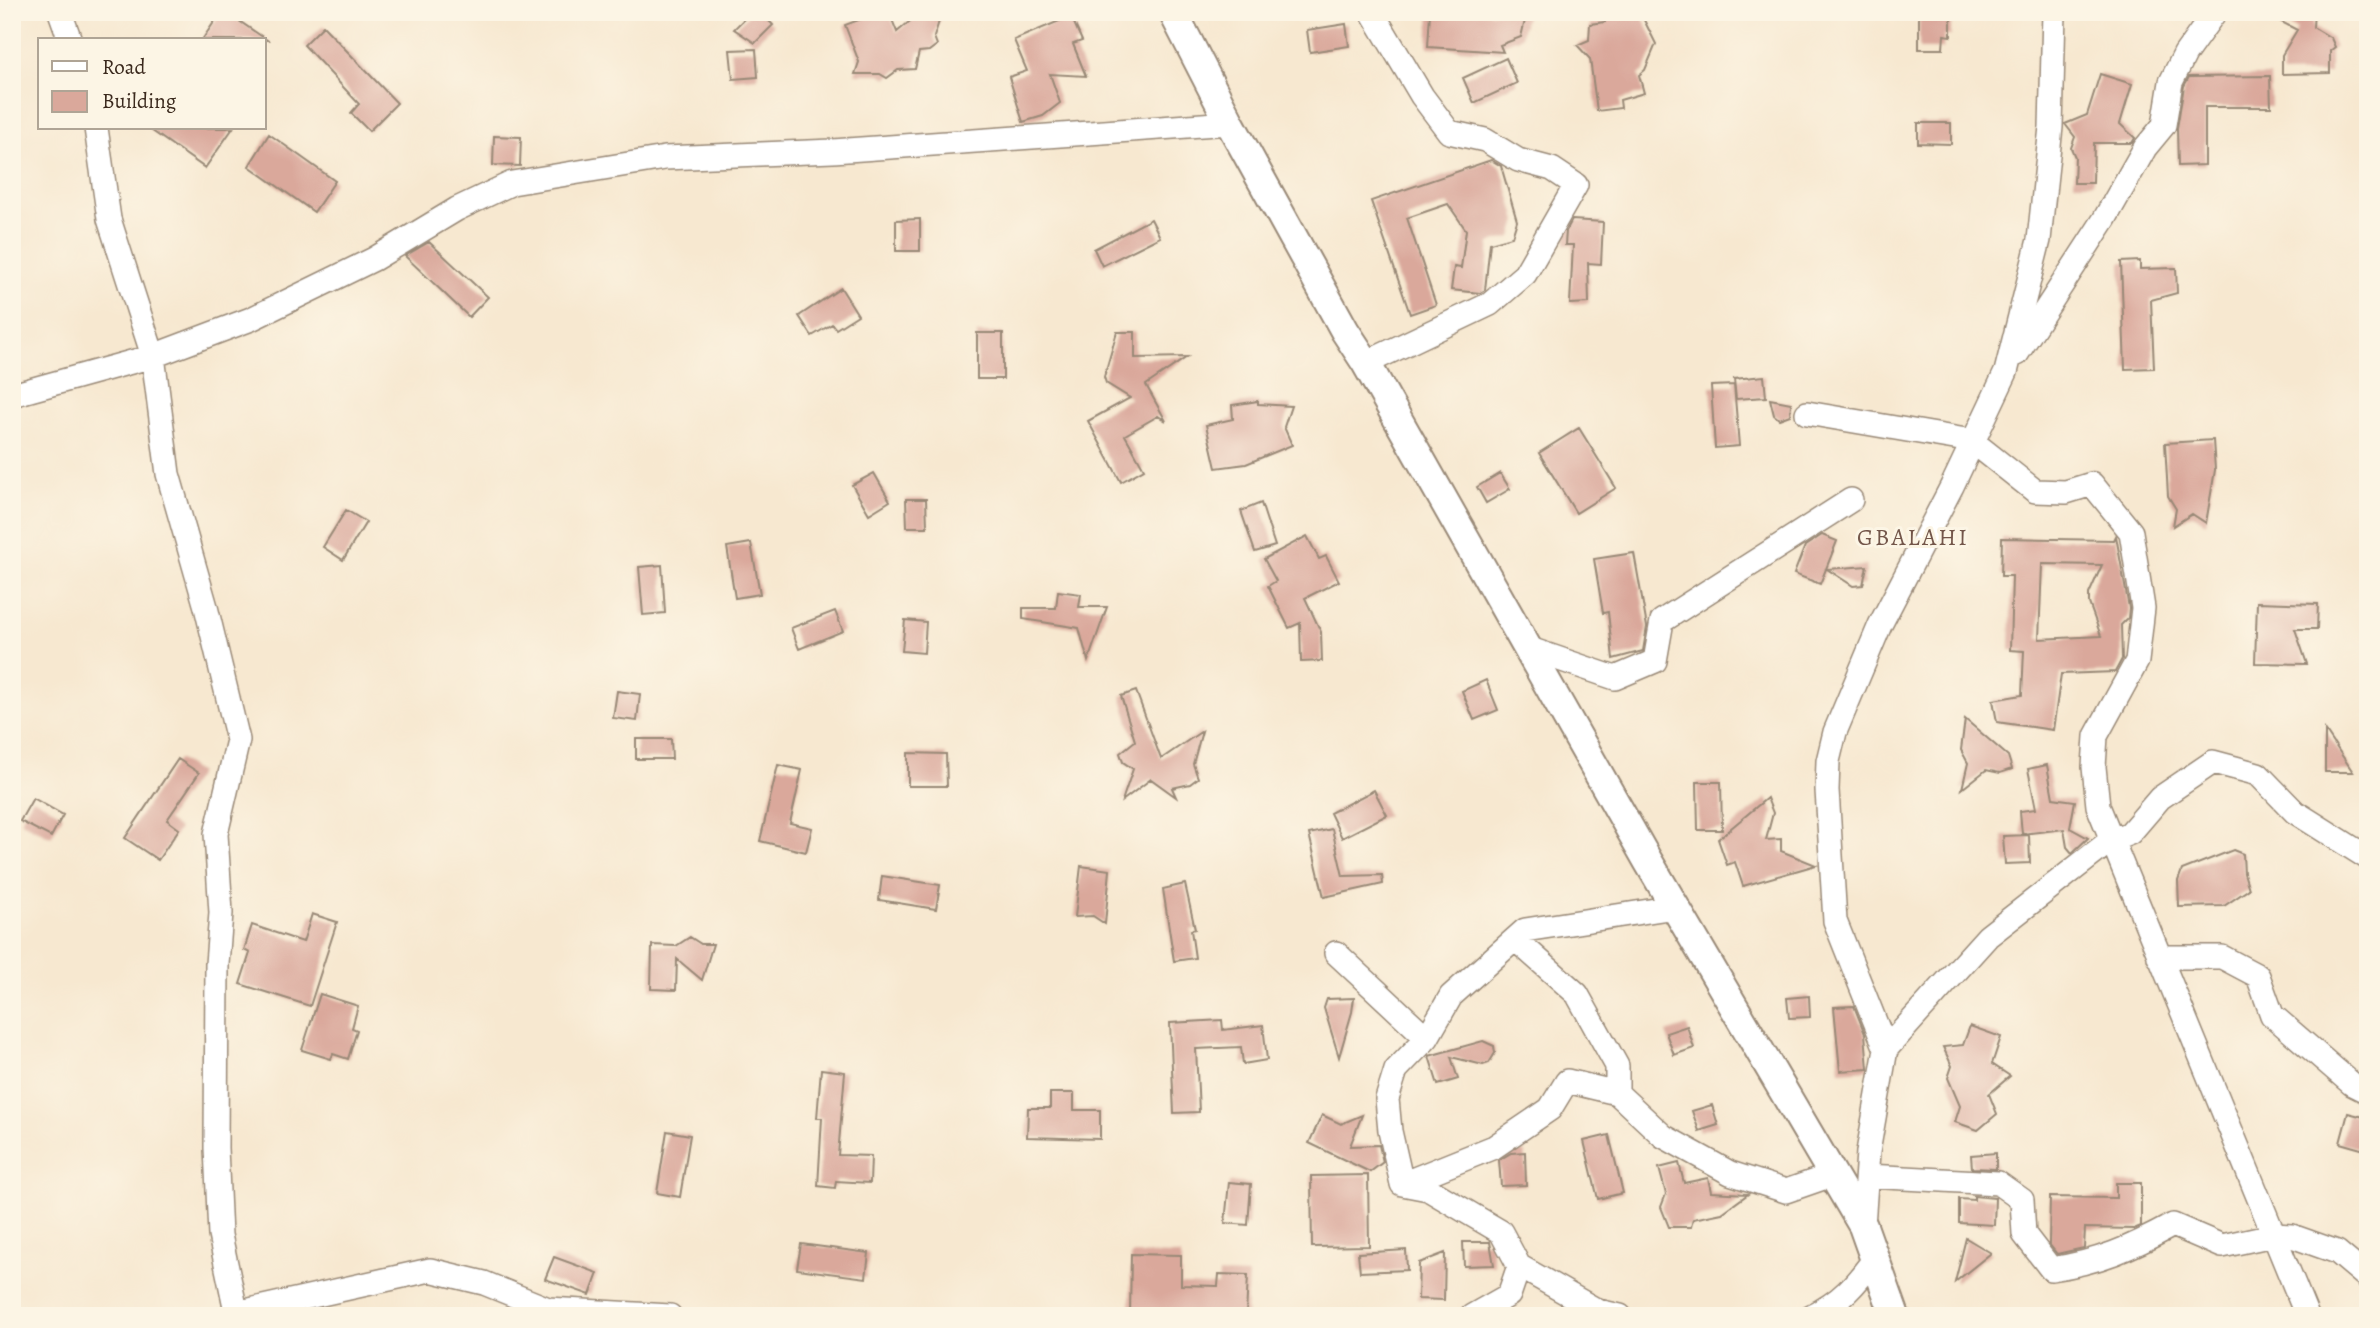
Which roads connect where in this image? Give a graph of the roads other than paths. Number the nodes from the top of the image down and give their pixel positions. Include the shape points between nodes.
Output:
1 (60, 12) edge
2 (1174, 12) edge
3 (1372, 12) edge
4 (2054, 12) edge
5 (2215, 12) edge
6 (68, 38) edge
7 (1230, 123) junction
8 (96, 130) edge
9 (153, 356) junction
10 (1366, 363) junction
11 (2006, 372) junction
12 (12, 395) edge
13 (1807, 413) dead end
14 (1972, 441) junction
15 (1852, 500) dead end
16 (1527, 648) junction
17 (2109, 841) junction
18 (2368, 858) edge
19 (1675, 907) junction
20 (1515, 939) junction
21 (1336, 953) dead end
22 (2159, 957) junction
23 (1427, 1038) junction
24 (1886, 1049) junction
25 (2368, 1092) edge
26 (1618, 1093) junction
27 (1832, 1175) junction
28 (1867, 1176) junction
29 (1402, 1184) junction
30 (1863, 1226) junction
31 (2273, 1236) junction
32 (1875, 1258) junction
33 (1519, 1266) junction
34 (2368, 1278) edge
35 (236, 1315) edge
36 (670, 1316) edge
37 (1472, 1316) edge
38 (1620, 1316) edge
39 (1811, 1316) edge
40 (1895, 1316) edge
41 (2306, 1316) edge

1 - 6 street
2 - 7 street
3 - 10 street via 1449,132 1485,140 1518,160 1552,169 1576,185 1525,274 1490,304
4 - 11 street via 2051,127 2039,240
5 - 11 street via 2171,82 2164,125 2145,148
7 - 9 street via 665,158 512,183 251,319
7 - 10 street
8 - 9 street via 109,219
9 - 12 street
9 - 35 street via 169,474 238,740 216,834 221,913 217,964 220,1235
10 - 16 street
11 - 14 street
13 - 14 street
14 - 17 street via 2035,491 2067,492 2092,485 2131,532 2143,608 2137,661 2096,736 2098,806
14 - 24 street via 1880,625 1835,732 1828,761 1835,921
15 - 16 street via 1662,621 1655,661 1615,678
16 - 19 street
17 - 18 street via 2130,833 2160,798 2213,762 2258,774 2295,812
17 - 22 street
17 - 24 street via 1988,936
19 - 20 street via 1525,930
19 - 27 street
20 - 23 street via 1451,996
20 - 26 street via 1577,994 1617,1066
21 - 23 street
22 - 25 street via 2222,957 2258,976 2272,1015
22 - 31 street
23 - 29 street via 1396,1070 1387,1098
24 - 28 street
26 - 27 street via 1663,1136 1731,1173 1786,1191
26 - 29 street via 1567,1080 1550,1109 1494,1147
27 - 30 street
28 - 30 street
28 - 31 street via 1998,1183 2022,1200 2024,1234 2051,1269 2126,1251 2173,1225 2222,1246
29 - 33 street via 1428,1189 1501,1232
30 - 32 street
31 - 34 street via 2292,1236 2337,1252
31 - 41 street
32 - 39 street via 1853,1288 1834,1305
32 - 40 street
33 - 37 street via 1508,1295
33 - 38 street via 1598,1311
35 - 36 street via 430,1270 484,1283 548,1309

